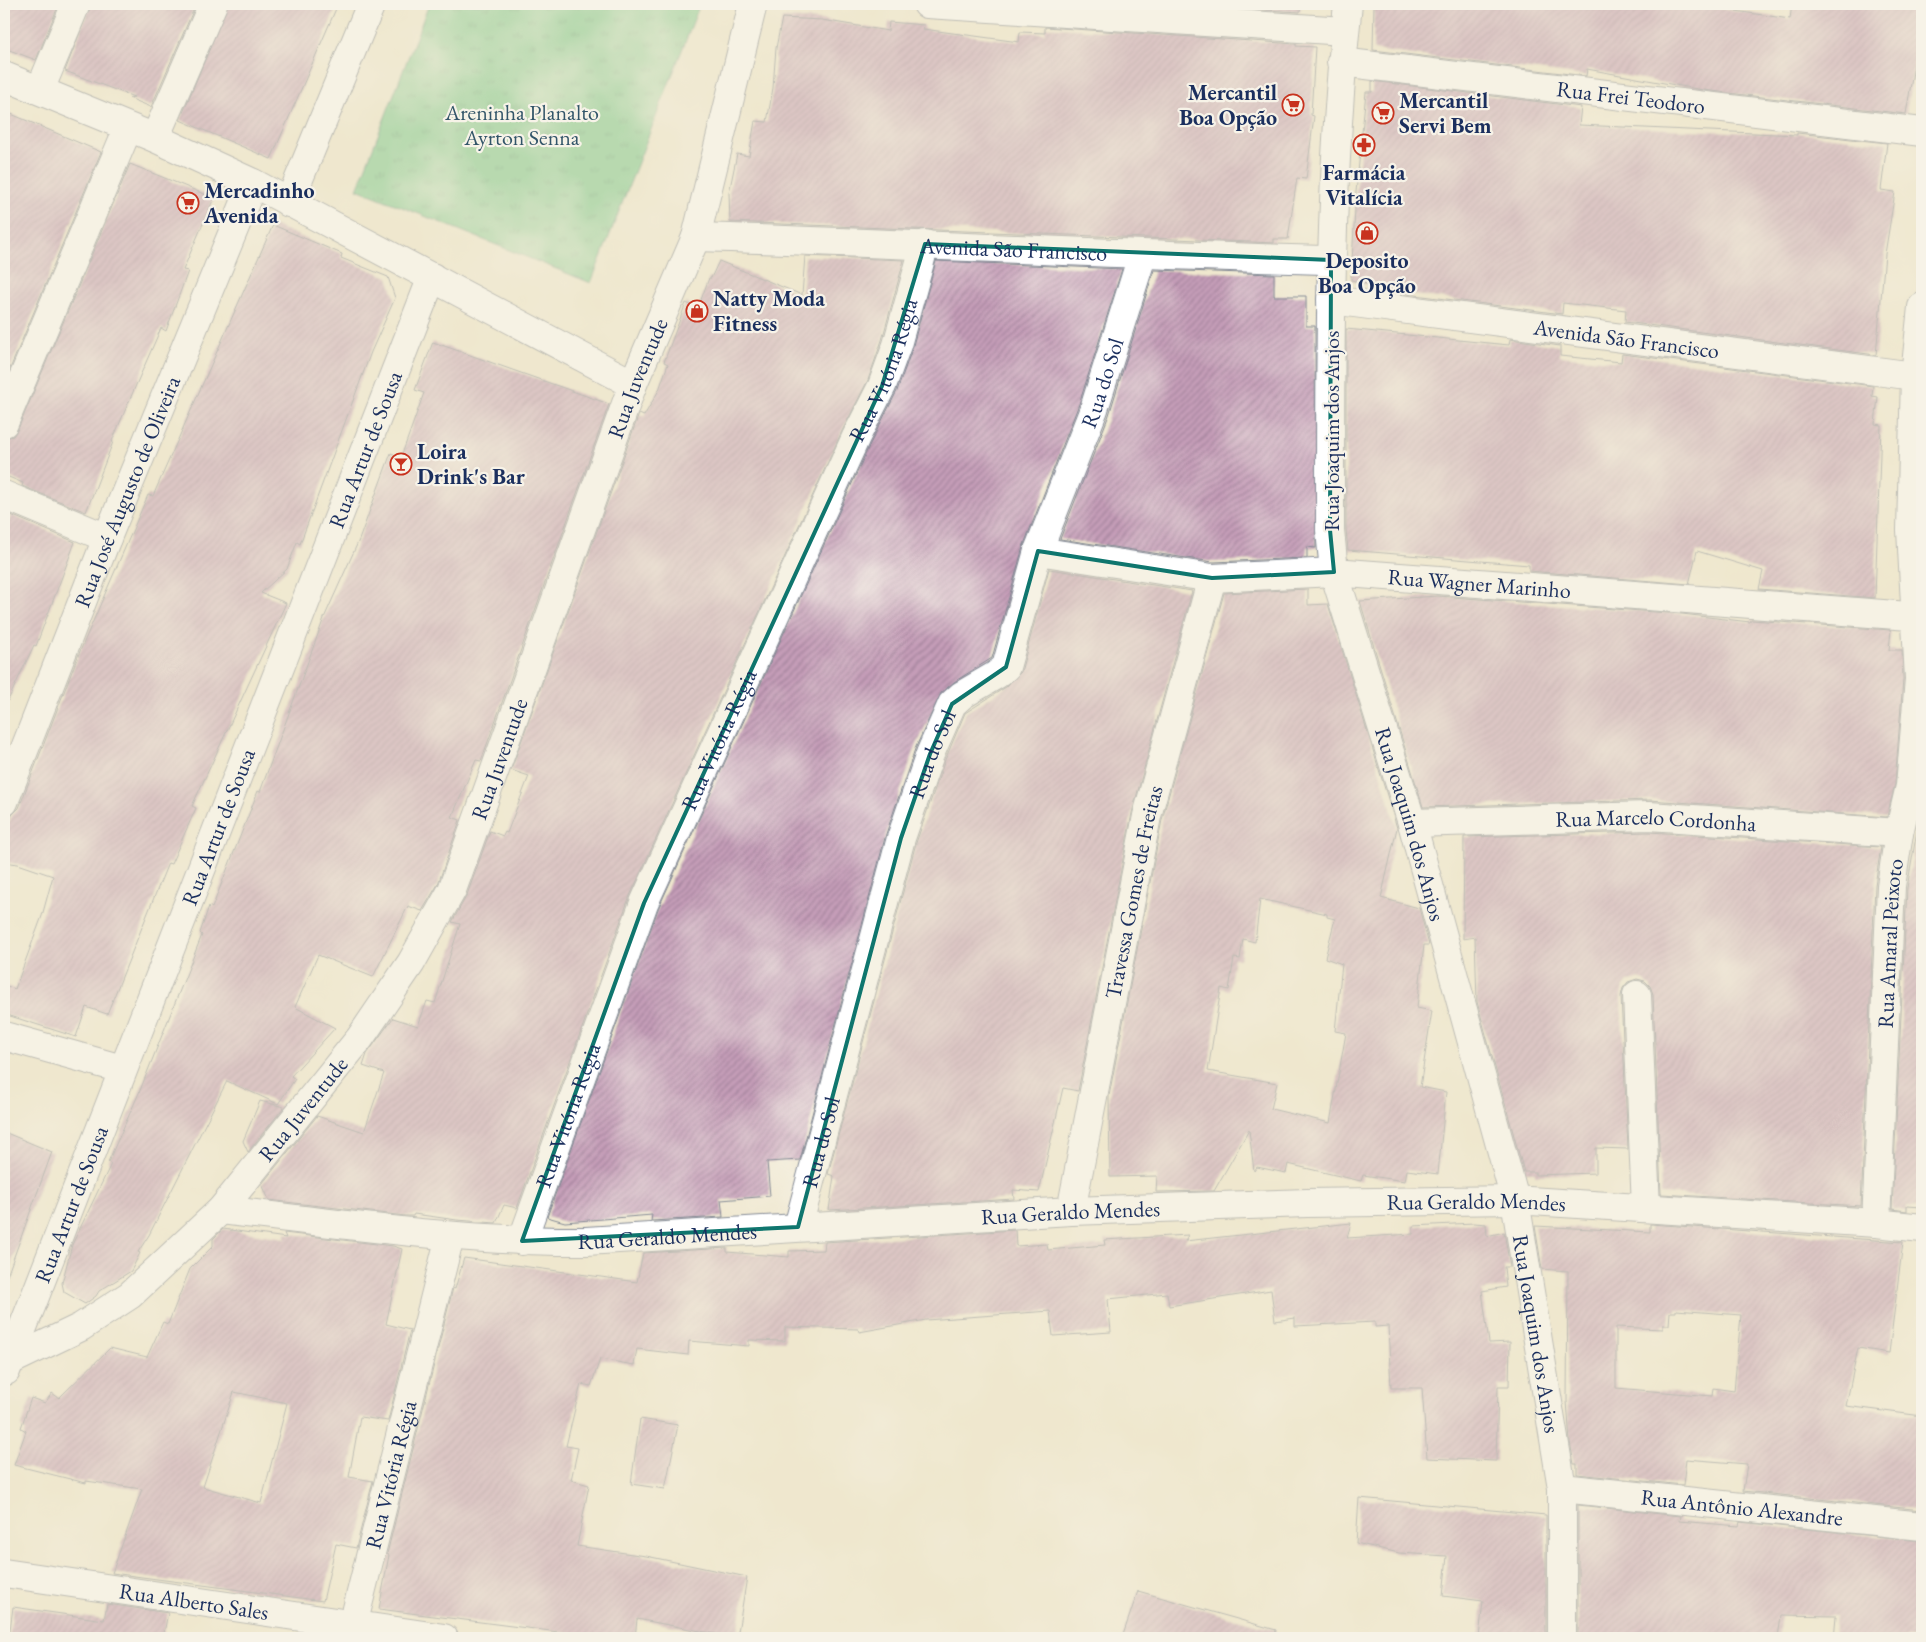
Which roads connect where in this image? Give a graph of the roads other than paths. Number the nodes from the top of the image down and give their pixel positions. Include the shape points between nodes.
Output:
1 (76, 4) edge
2 (213, 4) edge
3 (371, 4) edge
4 (753, 4) edge
5 (927, 4) edge
6 (1348, 4) edge
7 (1345, 31) junction
8 (1341, 62) junction
9 (6, 83) edge
10 (40, 90) junction
11 (128, 128) junction
12 (1922, 132) edge
13 (155, 138) junction
14 (253, 183) junction
15 (289, 203) junction
16 (696, 237) junction
17 (925, 244) junction
18 (1142, 256) junction
19 (1331, 260) junction
20 (432, 277) junction
21 (1330, 300) junction
22 (1922, 306) edge
23 (1919, 376) edge
24 (633, 384) junction
25 (4, 423) edge
26 (4, 495) edge
27 (108, 538) junction
28 (1038, 551) junction
29 (1334, 572) junction
30 (1212, 578) junction
31 (1919, 616) edge
32 (4, 802) edge
33 (1412, 824) junction
34 (1899, 833) junction
35 (1638, 995) dead end
36 (4, 1036) edge
37 (122, 1069) junction
38 (1515, 1200) junction
39 (1646, 1208) junction
40 (221, 1210) junction
41 (1071, 1211) junction
42 (1876, 1223) junction
43 (798, 1227) junction
44 (1922, 1228) edge
45 (450, 1236) junction
46 (522, 1241) junction
47 (6, 1369) edge
48 (1562, 1488) junction
49 (1922, 1526) edge
50 (4, 1573) edge
51 (353, 1625) junction
52 (444, 1638) edge
53 (1562, 1638) edge

1 - 10 street
2 - 13 street
3 - 15 street
4 - 16 street, Rua Juventude
5 - 7 street
6 - 7 street, Rua Joaquim dos Anjos
7 - 8 street, Rua Joaquim dos Anjos
8 - 12 street, Rua Frei Teodoro
8 - 19 street, Rua Joaquim dos Anjos
9 - 10 street
10 - 11 street
11 - 13 street
11 - 25 street
13 - 14 street
14 - 15 street
14 - 27 street, Rua José Augusto de Oliveira
15 - 20 street
16 - 17 street, Avenida São Francisco
16 - 24 street, Rua Juventude
17 - 18 street, Avenida São Francisco
17 - 46 street, Rua Vitória Régia via 882,386 644,904
18 - 19 street, Avenida São Francisco
18 - 28 street, Rua do Sol via 1094,409
19 - 21 street, Rua Joaquim dos Anjos
20 - 24 street
20 - 37 street, Rua Artur de Sousa
21 - 23 street, Avenida São Francisco
21 - 29 street, Rua Joaquim dos Anjos via 1330,530
22 - 23 street, Rua Amaral Peixoto
23 - 31 street, Rua Amaral Peixoto via 1911,530
24 - 40 street, Rua Juventude via 452,890 411,963 360,1038
26 - 27 street
27 - 32 street, Rua José Augusto de Oliveira
28 - 30 street, Rua Wagner Marinho
28 - 43 street, Rua do Sol via 1006,667 952,704 930,754 901,838
29 - 30 street, Rua Wagner Marinho
29 - 31 street, Rua Wagner Marinho
29 - 33 street, Rua Joaquim dos Anjos
30 - 41 street, Travessa Gomes de Freitas via 1147,816
31 - 34 street, Rua Amaral Peixoto via 1914,752
33 - 34 street, Rua Marcelo Cordonha via 1648,816
33 - 38 street, Rua Joaquim dos Anjos
34 - 42 street, Rua Amaral Peixoto via 1891,886
35 - 39 street
36 - 37 street
37 - 47 street, Rua Artur de Sousa
38 - 39 street, Rua Geraldo Mendes
38 - 41 street, Rua Geraldo Mendes
38 - 48 street, Rua Joaquim dos Anjos
39 - 42 street, Rua Geraldo Mendes
40 - 45 street, Rua Geraldo Mendes
40 - 47 street, Rua Juventude via 130,1295
41 - 43 street, Rua Geraldo Mendes
42 - 44 street, Rua Geraldo Mendes
43 - 46 street, Rua Geraldo Mendes via 586,1241
45 - 46 street, Rua Geraldo Mendes
45 - 51 street, Rua Vitória Régia
48 - 49 street, Rua Antônio Alexandre
48 - 53 street, Rua Joaquim dos Anjos
50 - 51 street, Rua Alberto Sales
51 - 52 street, Rua Alberto Sales

